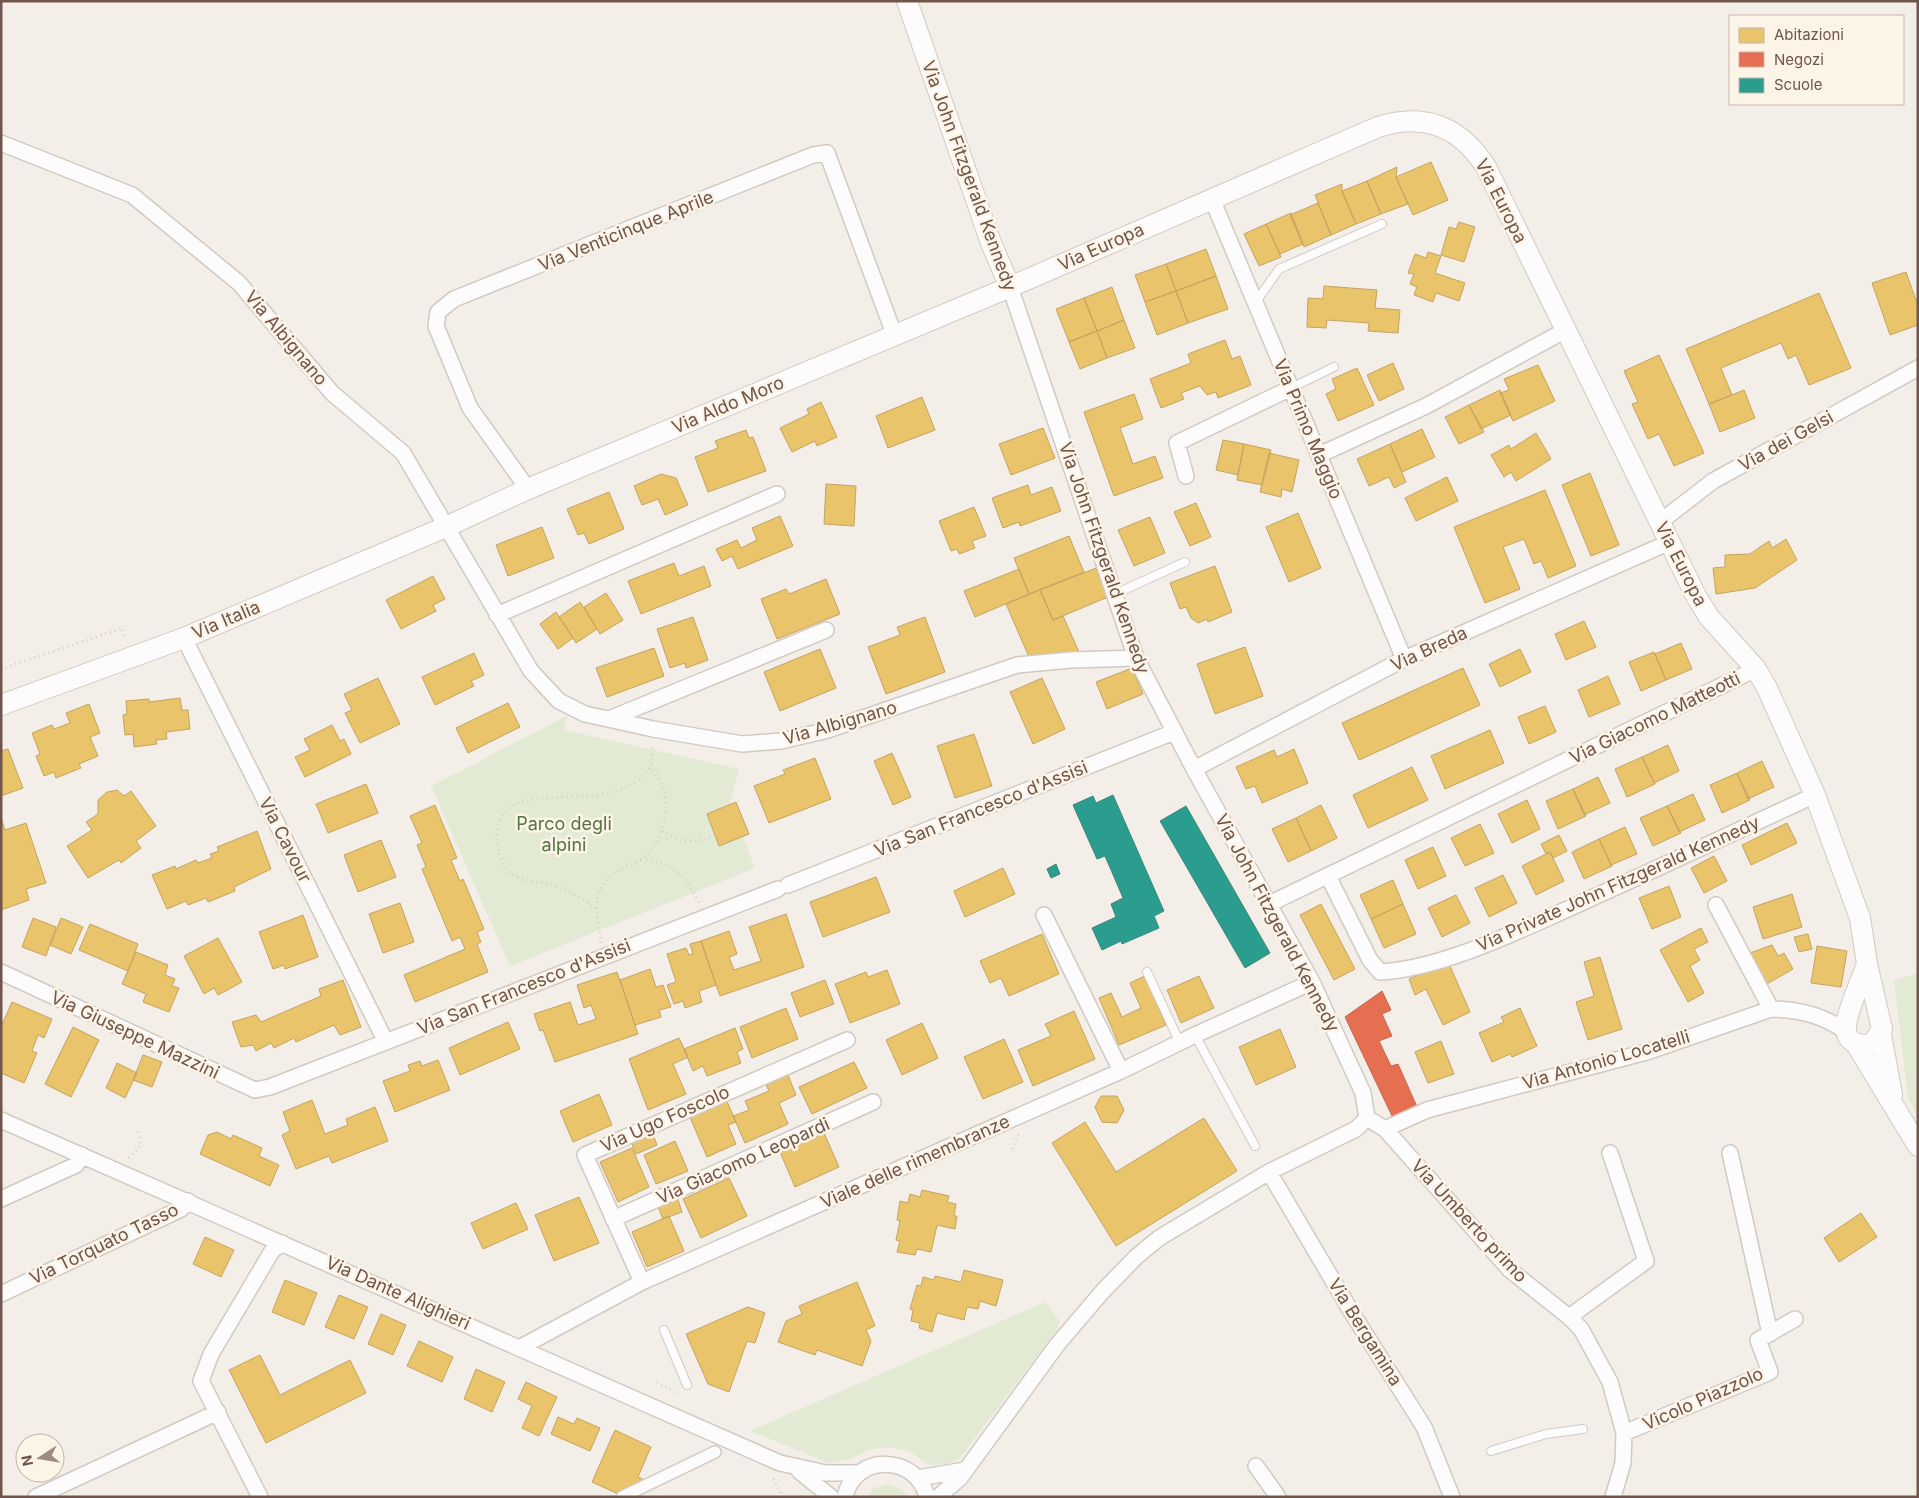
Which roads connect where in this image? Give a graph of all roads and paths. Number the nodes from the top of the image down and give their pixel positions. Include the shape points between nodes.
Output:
1 (907, 1) edge
2 (1, 143) edge
3 (1212, 199) junction
4 (1382, 224) dead end
5 (1010, 287) junction
6 (1255, 303) junction
7 (1566, 330) junction
8 (894, 334) junction
9 (1334, 367) dead end
10 (1918, 368) edge
11 (1291, 388) junction
12 (1319, 455) junction
13 (1186, 476) dead end
14 (528, 489) junction
15 (777, 494) dead end
16 (1660, 522) junction
17 (448, 526) junction
18 (1670, 542) junction
19 (1185, 562) dead end
20 (1115, 594) junction
21 (497, 615) junction
22 (826, 630) dead end
23 (184, 638) junction
24 (127, 643) dead end
25 (1136, 658) junction
26 (1404, 659) junction
27 (1, 669) edge
28 (1756, 669) junction
29 (1, 705) edge
30 (609, 719) junction
31 (653, 729) junction
32 (1174, 732) junction
33 (651, 766) junction
34 (1194, 769) junction
35 (1815, 795) junction
36 (662, 831) junction
37 (712, 836) dead end
38 (640, 860) junction
39 (1328, 876) junction
40 (694, 892) dead end
41 (1269, 904) junction
42 (1716, 905) dead end
43 (596, 908) junction
44 (1044, 915) dead end
45 (598, 931) dead end
46 (1867, 964) junction
47 (1, 972) edge
48 (1146, 972) dead end
49 (1312, 982) junction
50 (1771, 1009) junction
51 (1878, 1013) joint
52 (1850, 1030) junction
53 (1881, 1034) junction
54 (1195, 1035) junction
55 (847, 1040) dead end
56 (386, 1042) junction
57 (1180, 1043) junction
58 (1121, 1071) junction
59 (270, 1087) joint
60 (873, 1102) dead end
61 (1894, 1107) junction
62 (1366, 1118) junction
63 (1, 1120) edge
64 (1384, 1129) junction
65 (138, 1132) dead end
66 (1255, 1146) dead end
67 (1918, 1146) edge
68 (1610, 1153) dead end
69 (1730, 1153) dead end
70 (82, 1155) junction
71 (127, 1160) dead end
72 (1269, 1172) junction
73 (1, 1199) edge
74 (188, 1201) junction
75 (613, 1219) junction
76 (282, 1243) junction
77 (642, 1282) junction
78 (1, 1294) edge
79 (1568, 1317) junction
80 (1795, 1320) dead end
81 (664, 1330) dead end
82 (1770, 1334) junction
83 (521, 1347) junction
84 (658, 1382) dead end
85 (687, 1385) dead end
86 (676, 1400) dead end
87 (218, 1412) junction
88 (1583, 1429) dead end
89 (1619, 1430) junction
90 (1491, 1451) dead end
91 (715, 1452) dead end
92 (1256, 1466) dead end
93 (793, 1467) junction
94 (965, 1470) junction
95 (860, 1473) junction
96 (918, 1478) junction
97 (773, 1479) dead end
98 (36, 1497) edge
99 (260, 1497) edge
100 (622, 1497) edge
101 (783, 1497) edge
102 (831, 1497) edge
103 (845, 1497) edge
104 (927, 1497) edge
105 (938, 1497) edge
106 (1278, 1497) edge
107 (1452, 1497) edge
108 (1613, 1497) edge

1 - 5 street, Via John Fitzgerald Kennedy via 991,243
2 - 17 street, Via Albignano via 132,195 239,283 332,393 403,453
3 - 5 street, Via Europa
3 - 6 street, Via Primo Maggio
3 - 7 street, Via Europa via 1390,123 1414,121 1441,126 1467,143 1486,167
4 - 6 lane via 1279,269
5 - 8 street, Via Aldo Moro
5 - 20 street, Via John Fitzgerald Kennedy
6 - 11 street, Via Primo Maggio
7 - 12 street via 1426,406
7 - 16 street, Via Europa
8 - 14 street, Via Aldo Moro
8 - 14 street, Via Venticinque Aprile via 827,153 813,155 454,299 438,312 436,326 470,408
9 - 11 lane
10 - 16 street, Via dei Gelsi via 1714,482
11 - 12 street, Via Primo Maggio
11 - 13 street via 1176,443
12 - 26 street, Via Primo Maggio
14 - 17 street, Via Aldo Moro
15 - 21 street
16 - 18 street, Via Europa
17 - 21 street, Via Albignano
17 - 23 street, Via Italia
18 - 26 street, Via Breda
18 - 28 street, Via Europa via 1709,617
19 - 20 lane
20 - 25 street, Via John Fitzgerald Kennedy
21 - 30 street, Via Albignano via 532,671 558,701 586,714
22 - 30 street
23 - 29 street, Via Italia
23 - 56 street, Via Cavour
24 - 27 path via 122,628
25 - 31 street, Via Albignano via 1017,665 828,730 781,741 742,744
25 - 32 street, Via John Fitzgerald Kennedy
26 - 34 street, Via Breda
28 - 35 street, Via Giacomo Matteotti
28 - 39 street, Via Giacomo Matteotti
30 - 31 street, Via Albignano
31 - 33 path
32 - 34 street, Via John Fitzgerald Kennedy
32 - 56 street, Via San Francesco d'Assisi
33 - 36 path via 664,788 666,802
33 - 43 path via 634,784 616,791 522,802 500,823 498,852 513,875 575,894
34 - 41 street, Via John Fitzgerald Kennedy
35 - 39 street, Via Private John Fitzgerald Kennedy via 1480,947 1399,971 1380,972 1370,960
35 - 46 street, Via Giacomo Matteotti via 1860,918
36 - 37 path via 691,843
36 - 38 path via 650,852
38 - 40 path via 668,866 684,878
38 - 43 path via 606,880 598,894
39 - 41 street, Via Giacomo Matteotti
41 - 49 street, Via John Fitzgerald Kennedy
42 - 50 street
43 - 45 path
44 - 58 street
46 - 51 street, Via Giacomo Matteotti
46 - 52 street, Via Giacomo Matteotti
47 - 59 street, Via Giuseppe Mazzini via 234,1082 255,1090
48 - 57 lane
49 - 54 street, Viale delle rimembranze
49 - 62 street, Via John Fitzgerald Kennedy via 1363,1093
50 - 52 street, Via Antonio Locatelli via 1792,1009 1811,1014
50 - 64 street, Via Antonio Locatelli via 1650,1051 1427,1110
51 - 53 street, Via Antonio Locatelli
52 - 53 street via 1862,1046 1873,1043
52 - 61 street, Via Antonio Locatelli
53 - 61 street, Via Antonio Locatelli
54 - 57 street, Viale delle rimembranze
54 - 66 lane
55 - 75 street, Via Ugo Foscolo via 585,1155
56 - 59 street, Via San Francesco d'Assisi
57 - 58 street, Viale delle rimembranze
58 - 77 street, Viale delle rimembranze
60 - 75 street, Via Giacomo Leopardi
61 - 67 street, Via Antonio Locatelli
62 - 64 street
62 - 72 street via 1356,1129
63 - 70 street, Via Dante Alighieri
64 - 79 street, Via Umberto primo via 1510,1270
65 - 71 path via 141,1145
68 - 79 street via 1646,1261
69 - 82 street
70 - 73 street via 76,1165
70 - 74 street, Via Dante Alighieri
72 - 94 street via 1159,1238 1136,1257 1057,1345
72 - 107 street, Via Bergamina via 1424,1427
74 - 76 street, Via Dante Alighieri
74 - 78 street, Via Torquato Tasso via 181,1210
75 - 77 street, Via Ugo Foscolo
76 - 83 street, Via Dante Alighieri
76 - 87 street via 272,1251 211,1354 201,1380
77 - 83 street, Viale delle rimembranze
79 - 89 street, Via Umberto primo via 1581,1329 1610,1382
80 - 82 street
81 - 85 lane
82 - 89 street, Vicolo Piazzolo via 1758,1340 1770,1372
83 - 93 street, Via Dante Alighieri
84 - 86 path via 678,1394
87 - 98 street
87 - 99 street
88 - 90 lane via 1546,1434
89 - 108 street, Via Umberto primo via 1623,1463
91 - 100 street
92 - 106 street
93 - 95 street, Via Dante Alighieri via 826,1473
93 - 102 street, Via Dante Alighieri
94 - 96 street
94 - 105 street
95 - 96 street, Via Dante Alighieri via 868,1467 890,1464 910,1471
95 - 103 street via 851,1481
96 - 104 street
97 - 101 path

